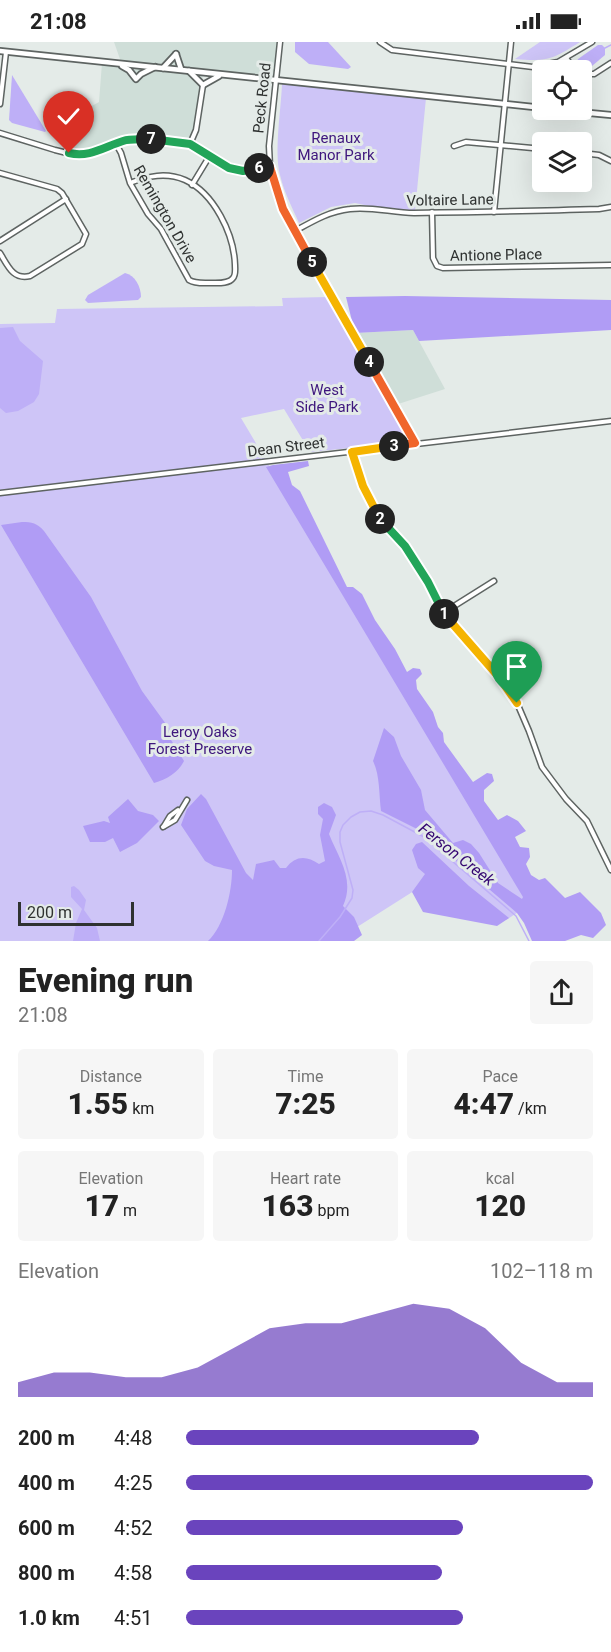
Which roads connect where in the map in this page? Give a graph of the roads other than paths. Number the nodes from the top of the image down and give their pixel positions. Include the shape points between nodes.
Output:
1 (279, 42) edge
2 (380, 42) edge
3 (511, 42) edge
4 (592, 42) edge
5 (3, 51) edge
6 (566, 58) joint
7 (611, 63) edge
8 (119, 64) junction
9 (509, 64) junction
10 (156, 67) junction
11 (163, 68) junction
12 (181, 69) junction
13 (189, 71) junction
14 (592, 74) edge
15 (221, 75) junction
16 (276, 81) junction
17 (203, 85) junction
18 (0, 104) edge
19 (505, 104) junction
20 (532, 107) edge
21 (592, 113) edge
22 (611, 115) edge
23 (0, 133) edge
24 (116, 144) junction
25 (190, 144) junction
26 (500, 145) junction
27 (454, 146) dead end
28 (532, 148) edge
29 (592, 154) edge
30 (209, 157) junction
31 (611, 161) edge
32 (270, 167) junction
33 (0, 173) edge
34 (130, 183) junction
35 (192, 185) junction
36 (66, 200) junction
37 (611, 207) edge
38 (494, 212) junction
39 (432, 213) junction
40 (295, 231) junction
41 (0, 240) edge
42 (0, 253) edge
43 (611, 265) edge
44 (611, 421) edge
45 (415, 443) junction
46 (352, 452) junction
47 (0, 493) edge
48 (494, 582) dead end
49 (442, 613) junction
50 (187, 800) dead end
51 (179, 810) junction
52 (611, 870) edge

1 - 16 street, Peck Road
2 - 9 street via 392,50
3 - 9 street
4 - 6 street
5 - 8 main road
5 - 18 street
6 - 9 street via 542,66
7 - 14 street
8 - 10 main road
8 - 10 main road via 136,79
9 - 19 street
10 - 11 main road
11 - 12 main road
11 - 12 main road via 176,54
12 - 13 main road
13 - 15 main road
13 - 17 main road
15 - 16 main road
15 - 17 main road
16 - 19 main road
16 - 32 street, Peck Road
17 - 25 street
19 - 20 main road
19 - 26 street
21 - 22 main road
23 - 24 street via 79,156
24 - 25 street via 152,139
24 - 34 street, Remington Drive
25 - 30 street
26 - 27 street via 466,142
26 - 28 street
26 - 38 street
29 - 31 street
30 - 32 street via 243,171
30 - 35 street
32 - 40 street, Peck Road via 283,209
33 - 36 street via 57,189
34 - 35 street via 164,175
34 - 35 street, Remington Drive via 189,280 228,282 235,273 231,239 205,194
36 - 41 street
36 - 42 street via 85,230 82,244 22,278 12,272
37 - 38 street, Voltaire Lane
38 - 39 street, Voltaire Lane
39 - 40 street, Voltaire Lane via 352,208 321,217
39 - 43 street, Antione Place via 433,258 443,268
40 - 45 street, Peck Road
44 - 45 street, Dean Street
45 - 46 street, Dean Street
46 - 47 street, Dean Street
46 - 49 street via 378,517 405,546
48 - 49 street
49 - 52 street via 517,703 542,767 587,821
50 - 51 street
51 - 51 street via 170,816 163,827 175,820

